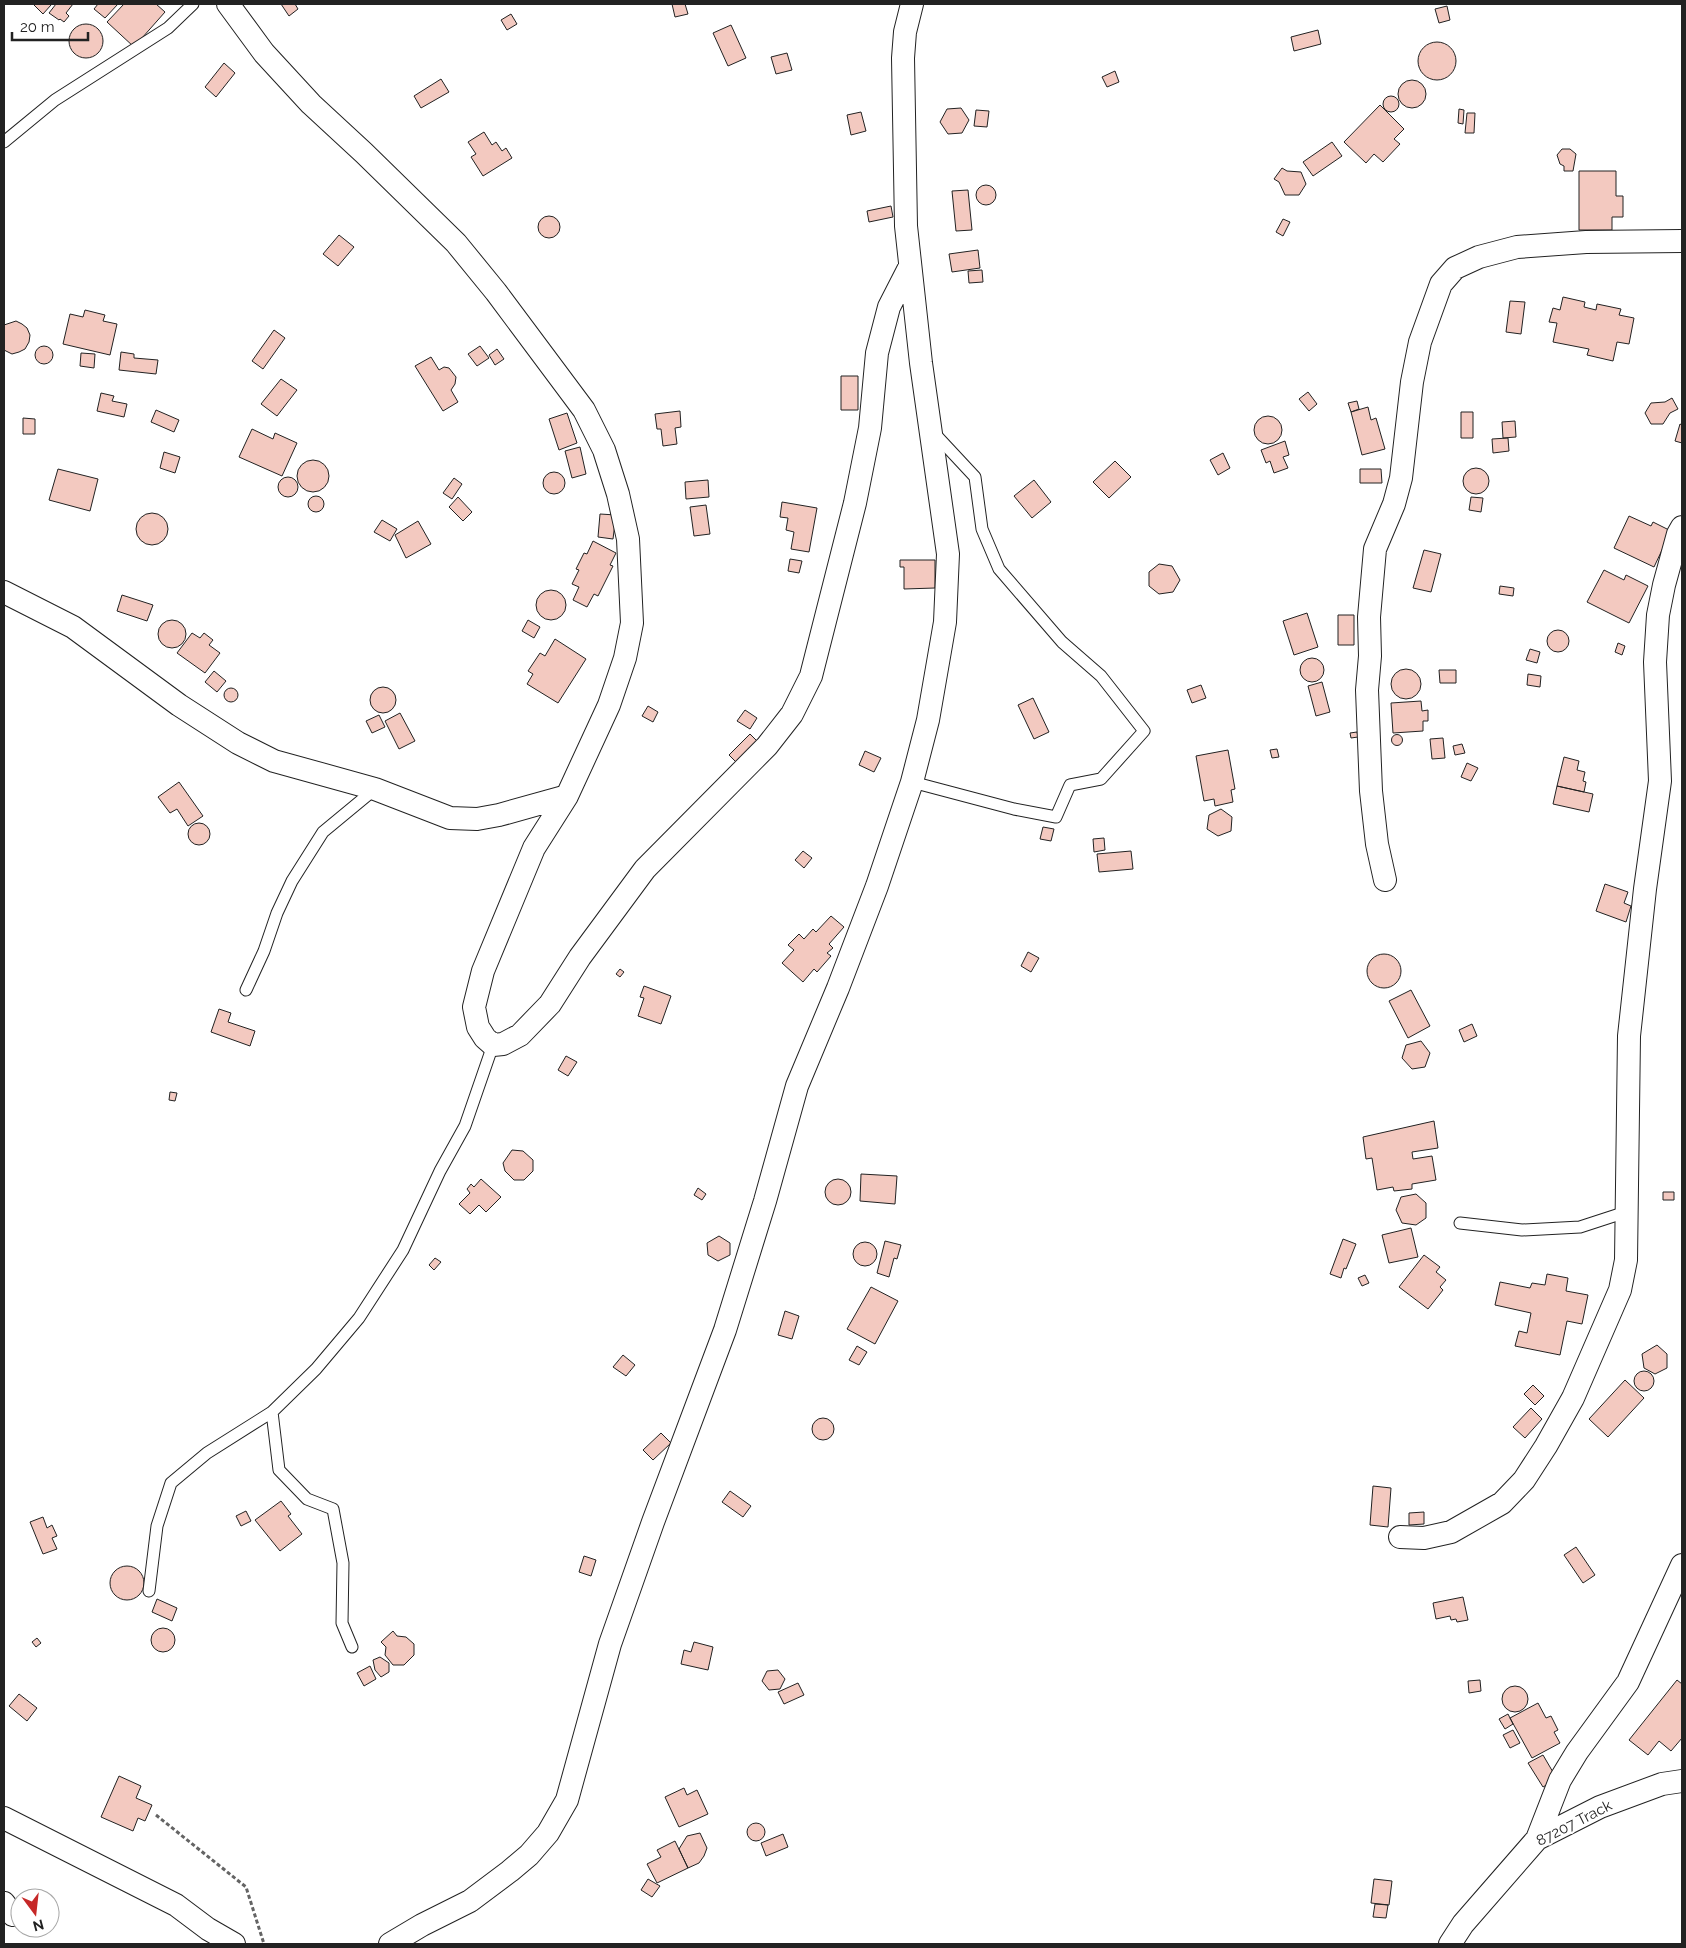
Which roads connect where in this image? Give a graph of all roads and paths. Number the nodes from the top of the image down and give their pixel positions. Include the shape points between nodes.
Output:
1 (193, 4) edge
2 (228, 4) edge
3 (912, 4) edge
4 (4, 142) edge
5 (1682, 241) edge
6 (910, 266) junction
7 (931, 430) junction
8 (1682, 527) edge
9 (4, 592) edge
10 (912, 782) junction
11 (375, 789) junction
12 (567, 796) junction
13 (1385, 880) dead end
14 (246, 990) dead end
15 (493, 1045) junction
16 (1626, 1212) junction
17 (1460, 1223) dead end
18 (272, 1412) junction
19 (1400, 1537) dead end
20 (1682, 1566) edge
21 (149, 1591) dead end
22 (352, 1647) dead end
23 (1682, 1781) edge
24 (156, 1815) dead end
25 (4, 1818) edge
26 (1537, 1839) junction
27 (234, 1944) edge
28 (264, 1944) edge
29 (390, 1944) edge
30 (1450, 1944) edge

1 - 4 lane via 168,28 55,100
2 - 12 street via 264,53 311,104 456,243 584,410 604,450 628,539 632,623 625,658 609,705
3 - 6 street via 903,58
5 - 13 street via 1517,247 1479,257 1455,268 1441,284 1420,342 1401,478 1394,504 1374,548 1367,690 1371,792
6 - 7 street
6 - 15 street via 889,308 877,353 870,428 855,503 811,676 792,714 767,746 645,869 580,957 550,1004 520,1035 503,1044
7 - 10 street via 948,554 945,622 928,720
7 - 10 lane via 975,477 982,530 999,569 1062,642 1100,676 1144,731 1101,779 1070,785 1056,817
8 - 16 street via 1658,615 1655,662 1660,780 1629,1036
9 - 11 street via 73,627 179,705 238,743 274,761
10 - 29 street via 870,904 797,1086 725,1330 610,1644 567,1800 548,1833 510,1871 470,1901
11 - 12 street via 450,818 478,819
11 - 14 lane via 323,832 292,881
12 - 15 street via 534,848 483,971 474,1007 478,1027
15 - 18 lane via 465,1126 403,1250 359,1318 316,1369
16 - 17 lane via 1580,1227 1522,1230
16 - 19 street via 1626,1260 1620,1290 1573,1398 1524,1480 1502,1503 1451,1532 1424,1538
18 - 21 lane via 207,1453 171,1483 157,1526
18 - 22 lane via 279,1470 307,1499 333,1509 343,1563 342,1623
20 - 26 street via 1628,1682 1560,1780
23 - 26 street, 87207 Track via 1662,1784 1600,1807
24 - 28 path via 246,1887
25 - 27 street via 176,1906
26 - 30 street, 87207 Track via 1463,1924

